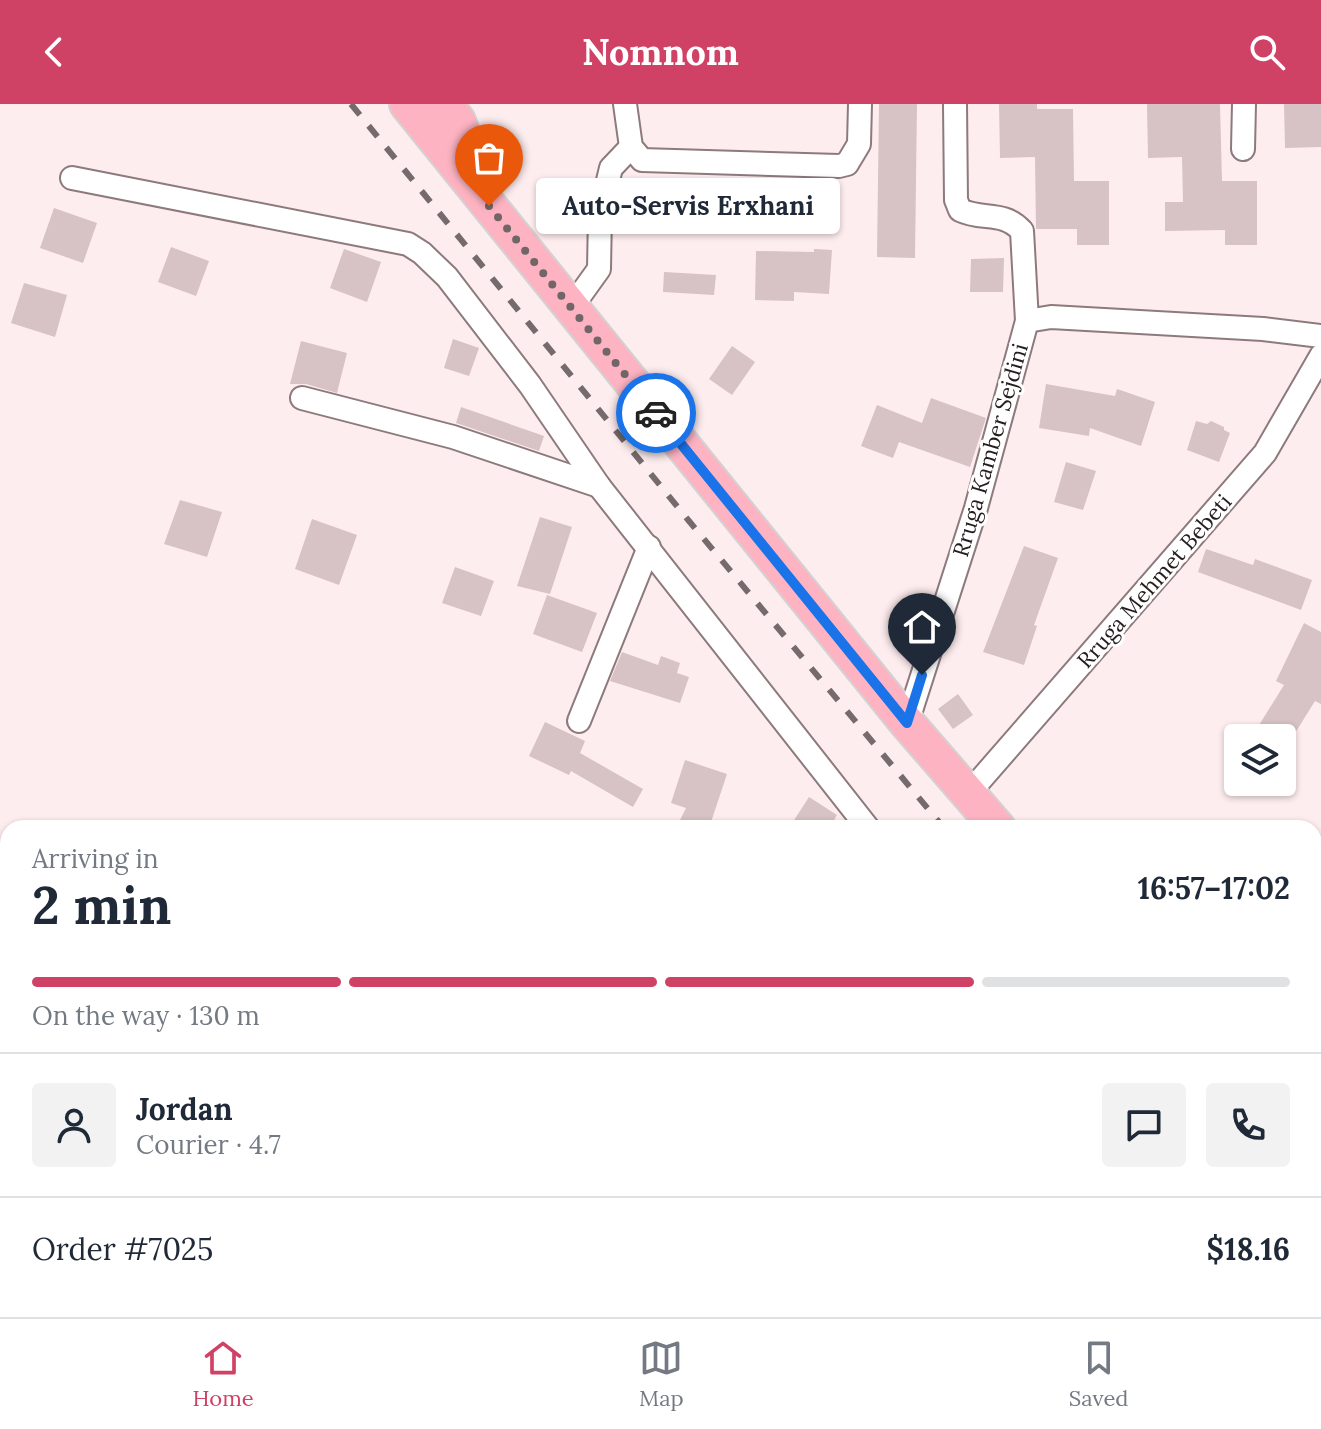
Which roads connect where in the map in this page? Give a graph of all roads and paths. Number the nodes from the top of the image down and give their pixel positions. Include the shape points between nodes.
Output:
1 (407, 104) edge
2 (445, 104) edge
3 (625, 104) edge
4 (860, 104) edge
5 (955, 104) edge
6 (1244, 104) edge
7 (631, 147) junction
8 (1243, 149) dead end
9 (72, 178) dead end
10 (489, 206) junction
11 (571, 308) junction
12 (1027, 321) junction
13 (1321, 336) edge
14 (1321, 356) edge
15 (302, 398) dead end
16 (599, 486) junction
17 (649, 547) junction
18 (579, 721) dead end
19 (907, 723) junction
20 (969, 793) junction
21 (862, 820) edge
22 (991, 820) edge

1 - 10 main road
2 - 10 main road via 458,121
3 - 7 street
4 - 7 street via 859,144 847,164 839,166 651,162
5 - 12 street via 956,200 969,215 1001,217 1022,231
6 - 8 street
7 - 11 street via 611,168 600,214 599,269
9 - 16 street via 408,244 447,277
10 - 11 main road
11 - 19 main road
12 - 13 street, Rruga Kamber Sejdini via 1051,317
12 - 19 street, Rruga Kamber Sejdini via 976,508
14 - 20 street, Rruga Mehmet Bebeti via 1265,453
15 - 16 street via 453,437
16 - 17 street
17 - 18 street
17 - 21 street
19 - 20 main road
20 - 22 main road

